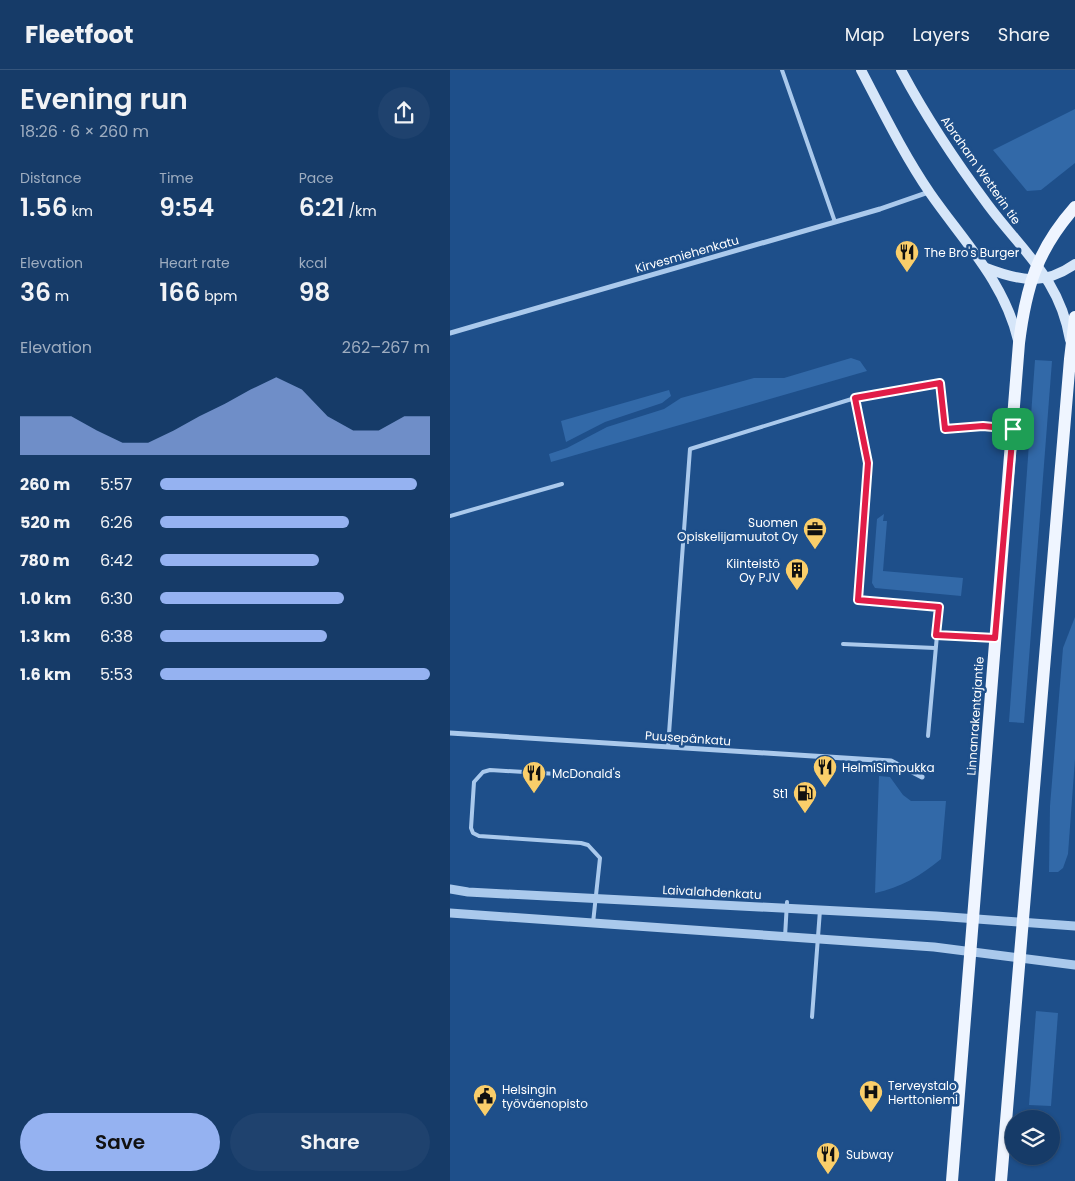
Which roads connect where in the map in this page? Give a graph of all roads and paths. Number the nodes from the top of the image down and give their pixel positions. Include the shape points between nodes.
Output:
1 (782, 70) edge
2 (861, 70) edge
3 (901, 70) edge
4 (930, 192) junction
5 (1075, 207) edge
6 (835, 222) junction
7 (1075, 264) edge
8 (1036, 265) junction
9 (986, 268) junction
10 (1047, 278) junction
11 (1030, 281) junction
12 (1075, 317) edge
13 (450, 333) edge
14 (1019, 343) junction
15 (1071, 346) junction
16 (855, 398) junction
17 (1013, 429) junction
18 (562, 484) dead end
19 (450, 516) edge
20 (936, 635) junction
21 (995, 638) junction
22 (843, 644) dead end
23 (935, 648) junction
24 (450, 733) edge
25 (928, 736) dead end
26 (668, 747) junction
27 (922, 776) dead end
28 (606, 777) dead end
29 (450, 889) edge
30 (596, 899) junction
31 (787, 905) junction
32 (820, 910) junction
33 (450, 913) edge
34 (972, 919) junction
35 (593, 923) junction
36 (1023, 923) junction
37 (1075, 926) edge
38 (785, 936) junction
39 (818, 939) junction
40 (970, 950) junction
41 (1020, 959) junction
42 (1075, 965) edge
43 (812, 1017) dead end
44 (952, 1181) edge
45 (1001, 1181) edge

1 - 6 lane
2 - 4 main road via 897,139
3 - 8 main road, Abraham Wetterin tie via 948,148
4 - 6 street, Kirvesmiehenkatu
4 - 9 main road
5 - 8 main road, Linnanrakentajantie
6 - 13 street, Kirvesmiehenkatu
7 - 10 main road
8 - 10 main road, Abraham Wetterin tie
8 - 11 main road, Linnanrakentajantie
9 - 11 main road
9 - 14 main road via 1012,315
10 - 11 main road
10 - 15 main road, Abraham Wetterin tie via 1066,316
11 - 14 main road, Linnanrakentajantie
12 - 15 main road
14 - 17 main road, Linnanrakentajantie
15 - 36 main road
16 - 17 lane via 940,383 945,429 983,426
16 - 20 lane via 868,463 858,600 939,607
16 - 26 lane via 690,449
17 - 21 main road, Linnanrakentajantie
18 - 19 lane
20 - 21 lane
20 - 23 lane
21 - 34 main road, Linnanrakentajantie
22 - 23 lane
23 - 25 lane
24 - 26 street, Puusepänkatu
26 - 27 street, Puusepänkatu via 891,761
28 - 30 lane via 490,770 483,772 474,782 473,833 588,845 600,858
29 - 30 street, Laivalahdenkatu
30 - 31 street, Laivalahdenkatu
30 - 35 lane
31 - 32 street, Laivalahdenkatu
31 - 38 lane
32 - 34 street, Laivalahdenkatu
32 - 39 lane
33 - 35 street
34 - 36 street, Laivalahdenkatu
34 - 40 main road, Linnanrakentajantie
35 - 38 street
36 - 37 street, Laivalahdenkatu
36 - 41 main road
38 - 39 street
39 - 40 street
39 - 43 lane
40 - 41 street
40 - 44 main road, Linnanrakentajantie
41 - 42 street
41 - 45 main road

